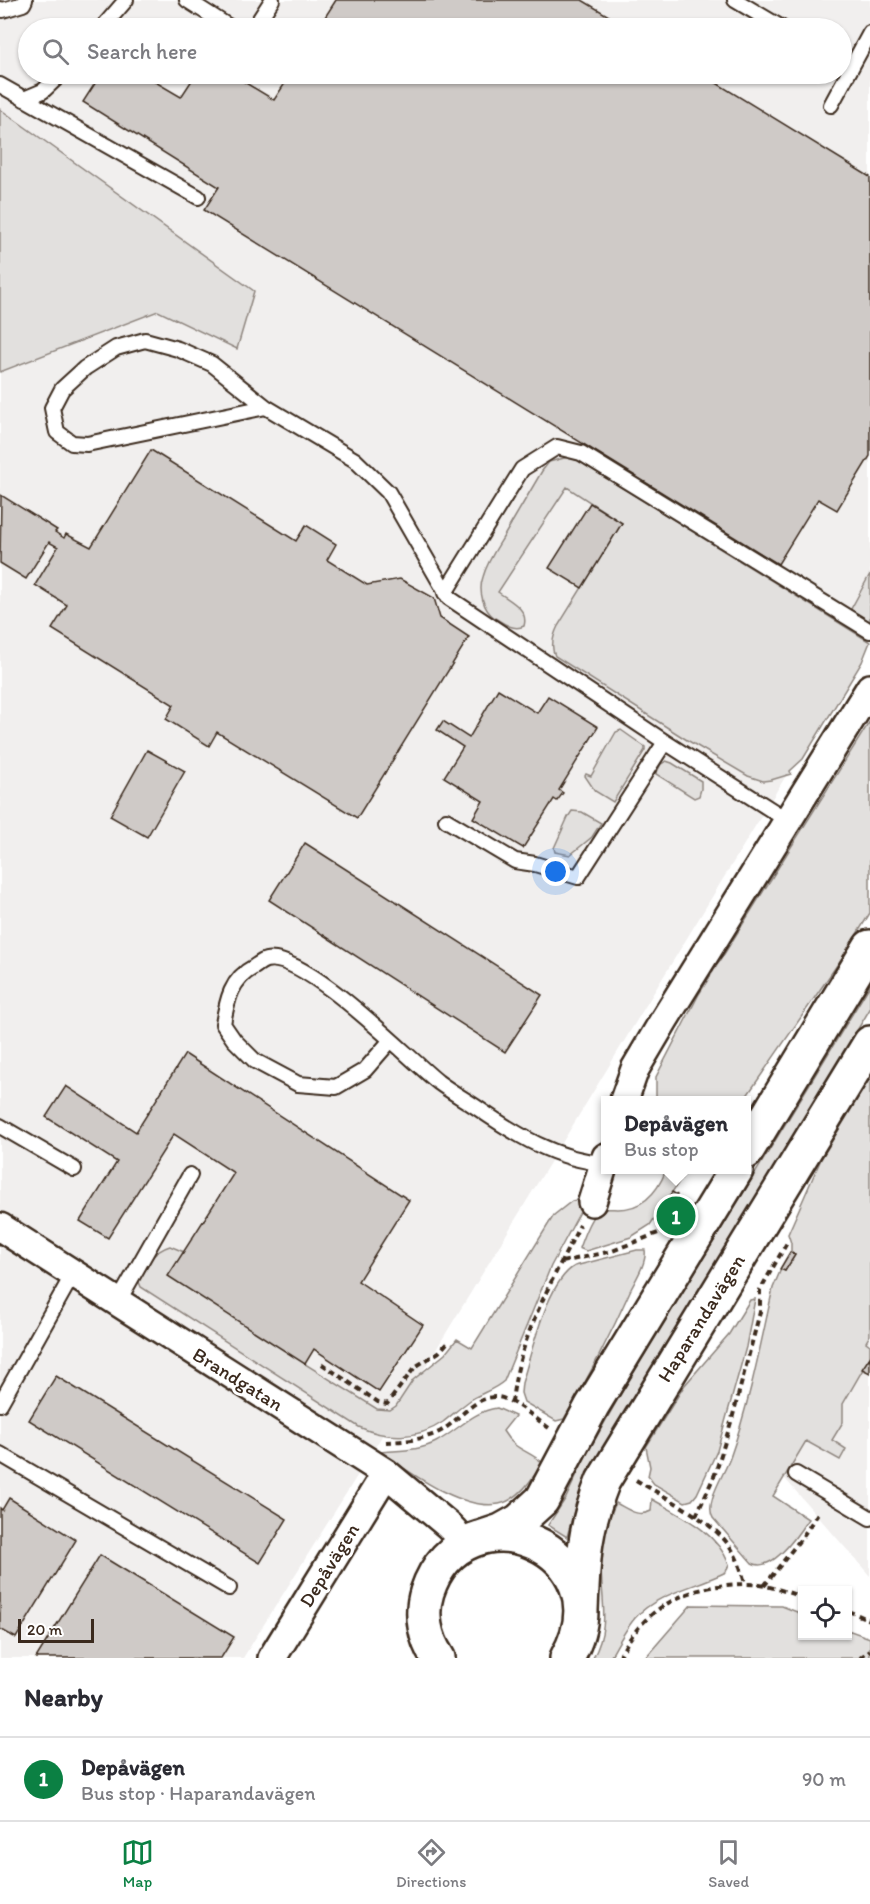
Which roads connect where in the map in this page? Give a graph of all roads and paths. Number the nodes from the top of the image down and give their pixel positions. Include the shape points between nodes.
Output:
1 (26, 0) edge
2 (126, 0) edge
3 (187, 0) edge
4 (272, 0) edge
5 (735, 0) edge
6 (0, 9) edge
7 (111, 18) edge
8 (215, 18) edge
9 (260, 18) edge
10 (765, 18) edge
11 (870, 33) edge
12 (852, 58) edge
13 (50, 84) edge
14 (839, 84) edge
15 (0, 85) edge
16 (24, 99) junction
17 (831, 105) dead end
18 (198, 197) dead end
19 (266, 407) junction
20 (445, 592) junction
21 (870, 631) edge
22 (870, 688) edge
23 (665, 742) junction
24 (446, 820) dead end
25 (787, 820) junction
26 (870, 947) edge
27 (391, 1040) junction
28 (870, 1043) edge
29 (626, 1096) edge
30 (0, 1126) edge
31 (751, 1145) edge
32 (601, 1160) edge
33 (74, 1169) dead end
34 (601, 1172) edge
35 (734, 1174) edge
36 (190, 1175) dead end
37 (591, 1202) joint
38 (0, 1227) edge
39 (658, 1233) dead end
40 (788, 1241) dead end
41 (561, 1263) junction
42 (73, 1274) junction
43 (118, 1302) junction
44 (447, 1343) dead end
45 (322, 1364) dead end
46 (512, 1403) junction
47 (0, 1404) edge
48 (550, 1429) dead end
49 (380, 1441) dead end
50 (0, 1454) edge
51 (386, 1473) junction
52 (796, 1474) dead end
53 (628, 1475) dead end
54 (830, 1494) junction
55 (696, 1516) junction
56 (870, 1518) edge
57 (473, 1542) junction
58 (745, 1583) junction
59 (763, 1587) junction
60 (229, 1588) dead end
61 (798, 1596) edge
62 (426, 1597) junction
63 (581, 1610) junction
64 (852, 1613) edge
65 (870, 1620) edge
66 (870, 1650) edge
67 (272, 1658) edge
68 (411, 1658) edge
69 (438, 1658) edge
70 (567, 1658) edge
71 (619, 1658) edge
72 (861, 1658) edge

1 - 6 lane
2 - 7 lane
3 - 8 lane
4 - 9 lane
5 - 10 lane
11 - 12 lane
13 - 16 lane
14 - 17 lane
15 - 16 lane
16 - 18 lane
19 - 19 lane via 87,444 72,442 57,432 52,408 62,389 85,368 116,348 145,340 212,364
19 - 20 lane via 355,460 388,492
20 - 21 lane via 522,469 557,447 581,453
20 - 23 lane
22 - 25 street
23 - 24 lane via 578,877 515,861
23 - 25 lane
25 - 29 street via 635,1069
26 - 31 main road
27 - 27 lane via 339,994 292,964 267,960 244,972 228,994 223,1024 234,1040 255,1061 298,1084 336,1087 366,1070
27 - 32 lane via 439,1082 510,1130 562,1155 583,1161
28 - 63 main road, Haparandavägen via 603,1481 588,1524
30 - 33 lane
34 - 37 street
35 - 57 main road via 592,1406 542,1500 519,1521
36 - 43 lane
37 - 41 path
38 - 42 street, Brandgatan
39 - 41 path via 612,1251
40 - 55 path via 760,1290 760,1312 732,1419 715,1474
41 - 46 path via 532,1327
42 - 43 street, Brandgatan
42 - 47 lane
43 - 51 street, Brandgatan
44 - 45 path via 415,1367 387,1404 378,1402
46 - 48 path
46 - 49 path via 498,1397 488,1398 426,1437
50 - 60 lane
51 - 57 street, Brandgatan via 454,1531
51 - 67 street, Depåvägen
52 - 54 lane
53 - 55 path
54 - 56 lane
54 - 59 path
55 - 58 path via 732,1550
57 - 62 main road via 439,1567
57 - 63 main road via 516,1536 543,1546 561,1560 573,1578
58 - 59 path
58 - 71 path via 669,1602 640,1623
59 - 61 path
62 - 68 main road
62 - 69 main road via 427,1638
63 - 70 main road via 576,1642
64 - 65 path
66 - 72 path

